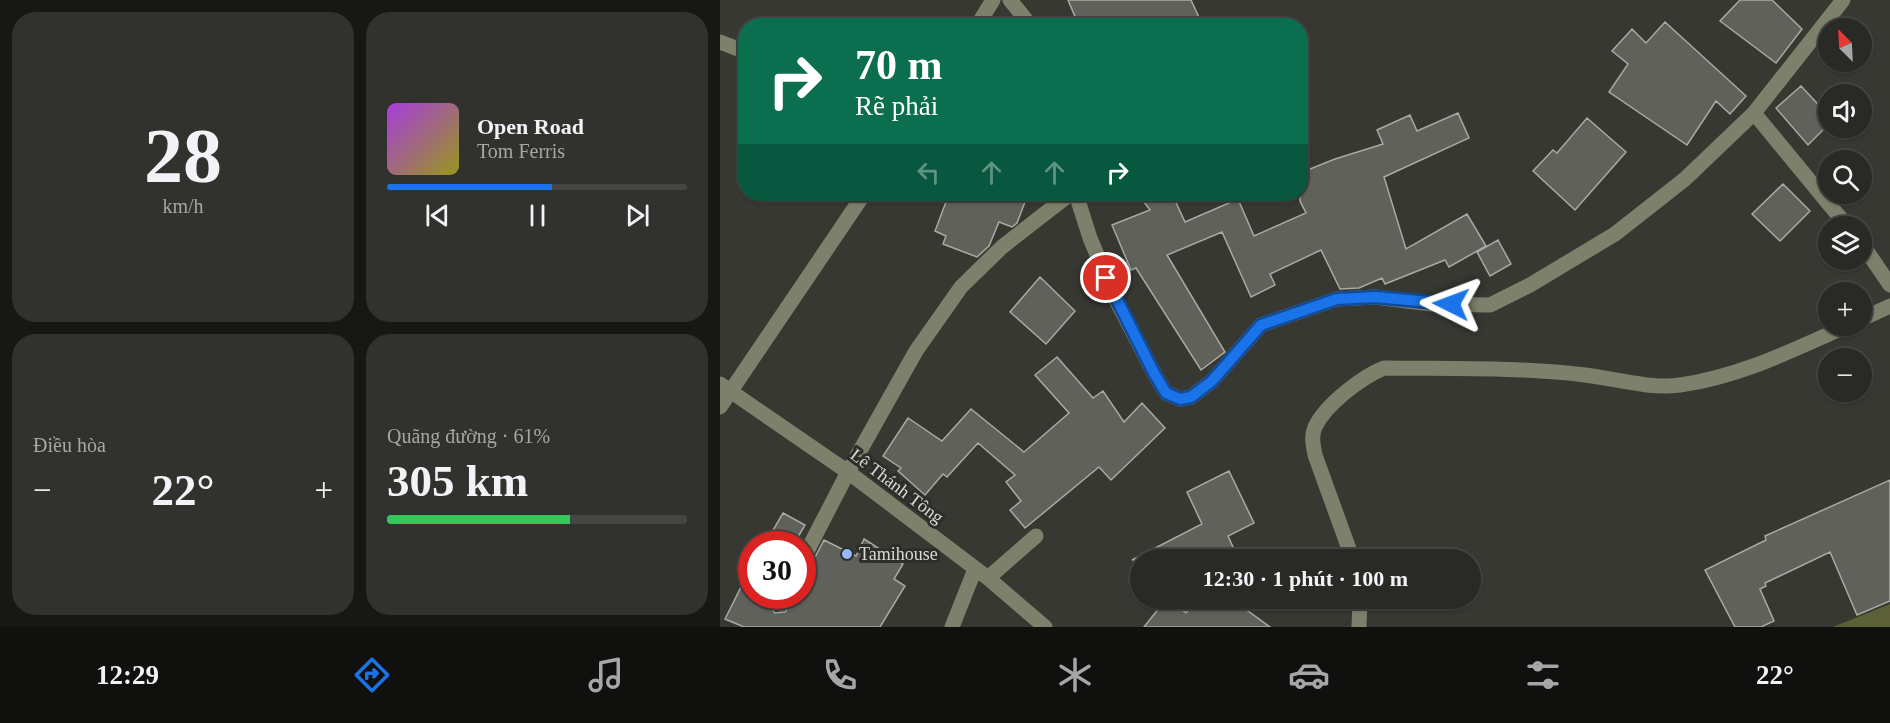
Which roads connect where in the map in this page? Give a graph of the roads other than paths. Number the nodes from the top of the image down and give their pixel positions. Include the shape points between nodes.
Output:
1 (993, 0) edge
2 (1010, 0) edge
3 (1843, 0) edge
4 (981, 18) edge
5 (1025, 18) edge
6 (720, 42) edge
7 (738, 49) edge
8 (1754, 113) junction
9 (859, 201) edge
10 (1061, 201) edge
11 (1078, 201) edge
12 (1839, 216) edge
13 (1872, 259) edge
14 (1890, 285) edge
15 (1890, 306) edge
16 (1872, 314) edge
17 (1824, 336) edge
18 (725, 387) edge
19 (720, 407) edge
20 (848, 472) junction
21 (816, 534) edge
22 (1035, 536) dead end
23 (1349, 549) edge
24 (981, 574) junction
25 (1360, 609) edge
26 (952, 627) edge
27 (1045, 627) edge
28 (1359, 627) edge

1 - 4 street
2 - 5 street
3 - 8 street
6 - 7 street
8 - 11 street via 1684,179 1615,234 1490,305 1431,304 1375,297 1337,299 1261,325 1212,381 1191,397 1180,399 1166,393 1115,298
8 - 12 street
9 - 18 street
10 - 20 street via 1002,248 962,287 916,351
13 - 14 street
15 - 16 street
17 - 23 street via 1747,370 1658,387 1585,375 1515,371 1384,368 1367,375 1349,388 1316,426 1312,440
18 - 19 street
18 - 20 street, Lê Thánh Tông
20 - 21 street
20 - 24 street, Lê Thánh Tông
22 - 24 street
24 - 26 street
24 - 27 street, Lê Thánh Tông
25 - 28 street

